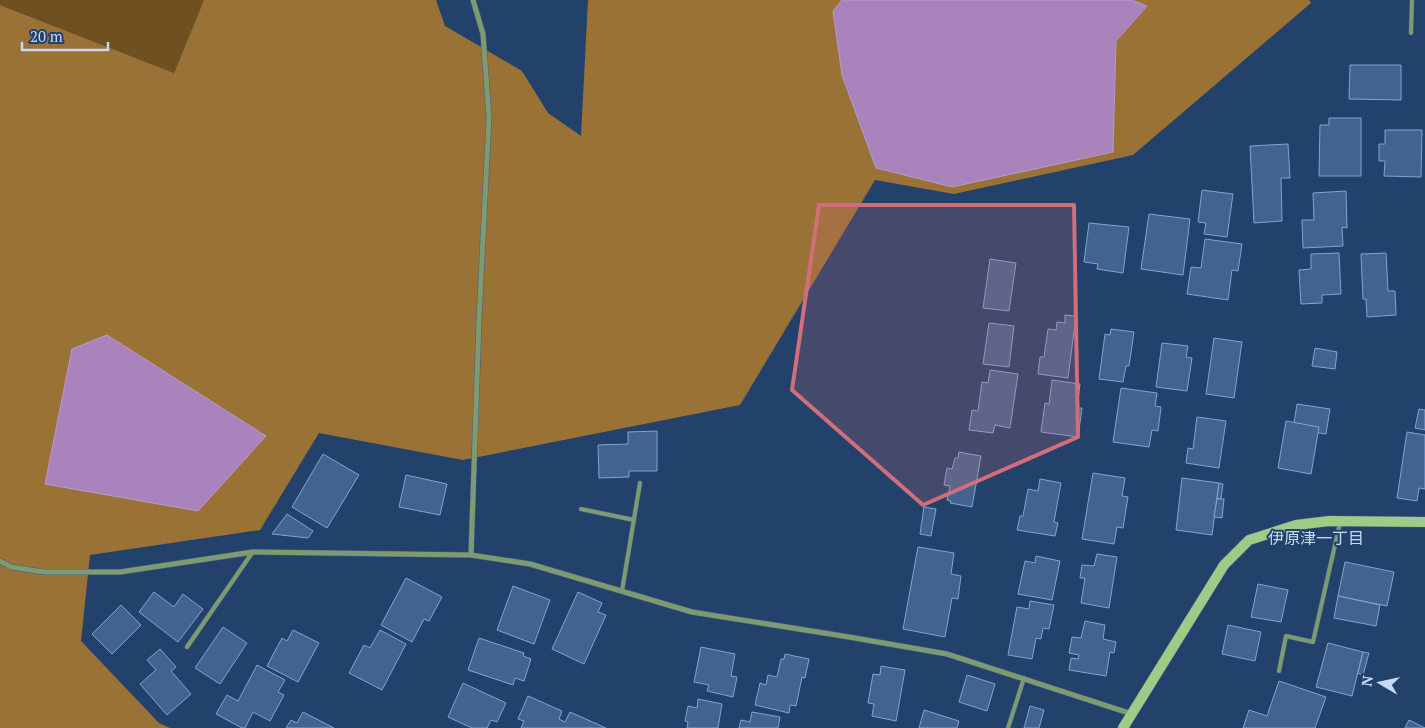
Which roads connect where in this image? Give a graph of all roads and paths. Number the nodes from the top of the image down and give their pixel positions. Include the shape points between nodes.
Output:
1 (473, 0) edge
2 (1412, 0) edge
3 (1411, 33) dead end
4 (640, 483) dead end
5 (581, 509) dead end
6 (634, 520) junction
7 (1340, 521) junction
8 (1425, 522) edge
9 (253, 552) junction
10 (471, 555) junction
11 (0, 560) edge
12 (622, 591) junction
13 (187, 648) dead end
14 (1279, 671) dead end
15 (1024, 678) junction
16 (1132, 714) junction
17 (1008, 728) edge
18 (1123, 728) edge

1 - 10 street via 483,34 489,117
2 - 3 lane
4 - 6 lane
5 - 6 lane
6 - 12 lane
7 - 8 street
7 - 14 lane via 1313,642 1286,636
7 - 16 street via 1296,525 1249,540 1224,564
9 - 10 street
9 - 11 street via 120,572 44,572 11,567
9 - 13 lane
10 - 12 street via 530,564
12 - 15 street via 692,612 947,654
15 - 16 street
15 - 17 lane
16 - 18 street

